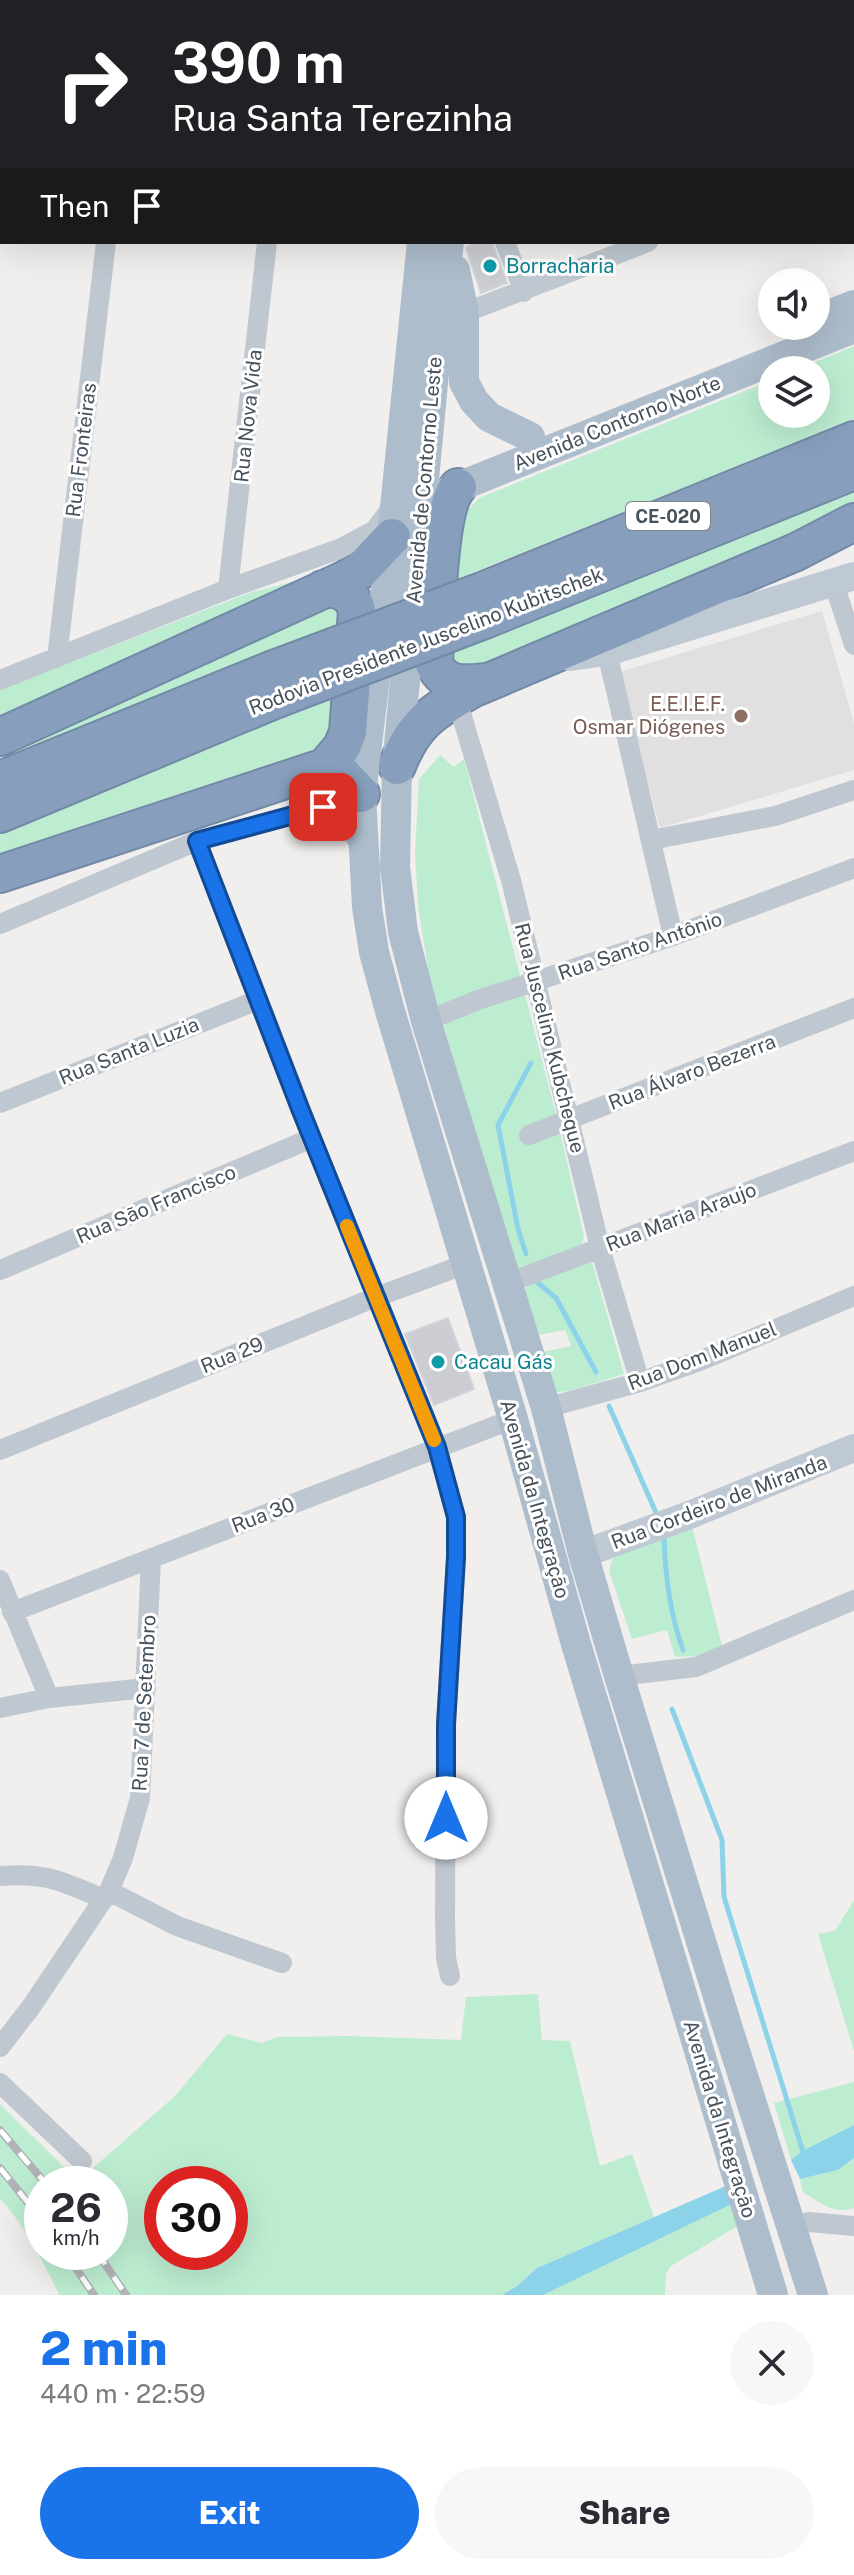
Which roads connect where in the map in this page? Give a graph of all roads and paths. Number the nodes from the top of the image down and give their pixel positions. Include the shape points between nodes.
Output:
1 (106, 244) edge
2 (267, 244) edge
3 (440, 244) edge
4 (440, 244) edge
5 (440, 244) edge
6 (506, 244) edge
7 (643, 244) edge
8 (524, 292) junction
9 (854, 305) edge
10 (830, 314) edge
11 (854, 328) edge
12 (454, 333) junction
13 (771, 340) edge
14 (854, 440) edge
15 (534, 446) junction
16 (854, 471) edge
17 (458, 487) junction
18 (409, 500) junction
19 (854, 522) edge
20 (392, 537) junction
21 (844, 580) edge
22 (228, 589) junction
23 (323, 589) junction
24 (383, 596) joint
25 (484, 605) junction
26 (854, 645) edge
27 (607, 652) junction
28 (57, 658) junction
29 (535, 662) junction
30 (0, 680) edge
31 (274, 685) junction
32 (474, 688) junction
33 (0, 737) edge
34 (397, 766) junction
35 (325, 767) junction
36 (0, 780) edge
37 (854, 790) edge
38 (361, 794) junction
39 (0, 814) edge
40 (651, 840) junction
41 (197, 841) junction
42 (363, 848) junction
43 (854, 868) edge
44 (0, 874) edge
45 (0, 924) edge
46 (673, 936) junction
47 (537, 982) junction
48 (258, 1000) junction
49 (854, 1008) edge
50 (426, 1021) junction
51 (0, 1103) edge
52 (570, 1120) junction
53 (529, 1135) dead end
54 (312, 1138) junction
55 (854, 1151) edge
56 (600, 1248) junction
57 (466, 1264) junction
58 (0, 1270) edge
59 (508, 1283) junction
60 (854, 1296) edge
61 (376, 1297) junction
62 (640, 1382) junction
63 (546, 1408) junction
64 (513, 1419) junction
65 (437, 1447) junction
66 (854, 1448) edge
67 (0, 1450) edge
68 (583, 1554) junction
69 (151, 1559) junction
70 (0, 1580) edge
71 (854, 1600) edge
72 (12, 1612) junction
73 (609, 1637) junction
74 (576, 1644) junction
75 (619, 1676) junction
76 (146, 1688) junction
77 (49, 1698) junction
78 (0, 1708) edge
79 (634, 1722) junction
80 (602, 1730) junction
81 (0, 1876) edge
82 (107, 1895) junction
83 (282, 1963) dead end
84 (450, 1976) dead end
85 (0, 2047) edge
86 (0, 2083) edge
87 (82, 2161) dead end
88 (854, 2226) edge
89 (790, 2227) junction
90 (773, 2295) edge
91 (813, 2295) edge

1 - 28 street, Rua Fronteiras
2 - 22 street, Rua Nova Vida
3 - 12 main road, Avenida de Contorno Leste
4 - 12 main road
5 - 18 main road, Avenida de Contorno Leste
6 - 8 street
7 - 8 street
8 - 12 street
9 - 10 main road
11 - 15 main road, Avenida Contorno Norte
12 - 15 main road via 449,356 474,401
12 - 18 main road, Avenida de Contorno Leste
13 - 15 main road
14 - 25 highway, Rodovia Presidente Juscelino Kubitschek / CE-020
15 - 17 main road, Avenida Contorno Norte
16 - 25 highway, Rodovia Presidente Juscelino Kubitschek / CE-020
17 - 18 main road, Avenida Contorno Norte
17 - 32 highway via 444,527 434,664 444,680
18 - 20 main road, Avenida Contorno Norte
18 - 22 street via 358,541
18 - 34 main road, Avenida de Contorno Leste
19 - 29 highway via 796,552
20 - 23 highway via 360,571
20 - 24 main road, Avenida de Contorno Leste
21 - 26 street
21 - 27 street
22 - 28 street
23 - 33 highway
23 - 35 highway via 349,595 357,611 348,732
24 - 38 main road, Avenida da Integração
25 - 31 highway, Rodovia Presidente Juscelino Kubitschek / CE-020, bridge
27 - 29 street
27 - 40 street
28 - 30 street
29 - 32 highway
31 - 36 highway, Rodovia Presidente Juscelino Kubitschek / CE-020
31 - 39 highway, Rodovia Presidente Juscelino Kubitschek / CE-020
32 - 34 highway via 415,730
32 - 47 street, Rua Juscelino Kubcheque via 460,710
34 - 50 main road, Avenida da Integração via 398,900
35 - 38 highway via 341,773
35 - 44 highway
37 - 40 street via 775,816
38 - 42 main road, Avenida da Integração
40 - 46 street
41 - 42 street via 323,807 337,813
41 - 45 street
41 - 48 street
42 - 57 main road, Avenida da Integração via 374,952
43 - 46 street, Rua Santo Antônio
46 - 47 street, Rua Santo Antônio
47 - 50 street, Rua Santo Antônio
47 - 52 street, Rua Juscelino Kubcheque
48 - 51 street, Rua Santa Luzia
48 - 54 street
49 - 52 street, Rua Álvaro Bezerra
50 - 59 main road, Avenida da Integração
52 - 53 street, Rua Álvaro Bezerra
52 - 56 street, Rua Juscelino Kubcheque
54 - 58 street, Rua São Francisco
54 - 61 street
55 - 56 street, Rua Maria Araujo
56 - 59 street, Rua Maria Araujo
56 - 62 street, Rua Juscelino Kubcheque
57 - 61 street, Rua 29
57 - 64 main road, Avenida da Integração
59 - 63 main road, Avenida da Integração
60 - 62 street, Rua Dom Manuel
61 - 65 street
61 - 67 street, Rua 29
62 - 63 street, Rua Dom Manuel
63 - 68 main road, Avenida da Integração
64 - 65 street, Rua 30
64 - 74 main road, Avenida da Integração
65 - 69 street, Rua 30
65 - 84 street via 456,1517 446,1724 445,1932
66 - 68 street, Rua Cordeiro de Miranda
68 - 73 main road, Avenida da Integração
69 - 72 street, Rua 30
69 - 76 street, Rua 7 de Setembro
70 - 72 street
71 - 75 street via 696,1667
72 - 77 street
73 - 74 main road
73 - 75 main road, Avenida da Integração
74 - 80 main road, Avenida da Integração
75 - 79 main road, Avenida da Integração
76 - 77 street
76 - 82 street, Rua 7 de Setembro via 140,1798
77 - 78 street
79 - 80 main road
79 - 89 main road, Avenida da Integração
80 - 90 main road, Avenida da Integração
81 - 82 street via 51,1877
82 - 83 street
82 - 85 street, Rua 7 de Setembro
86 - 87 street
88 - 89 street via 822,2222
89 - 91 main road, Avenida da Integração

